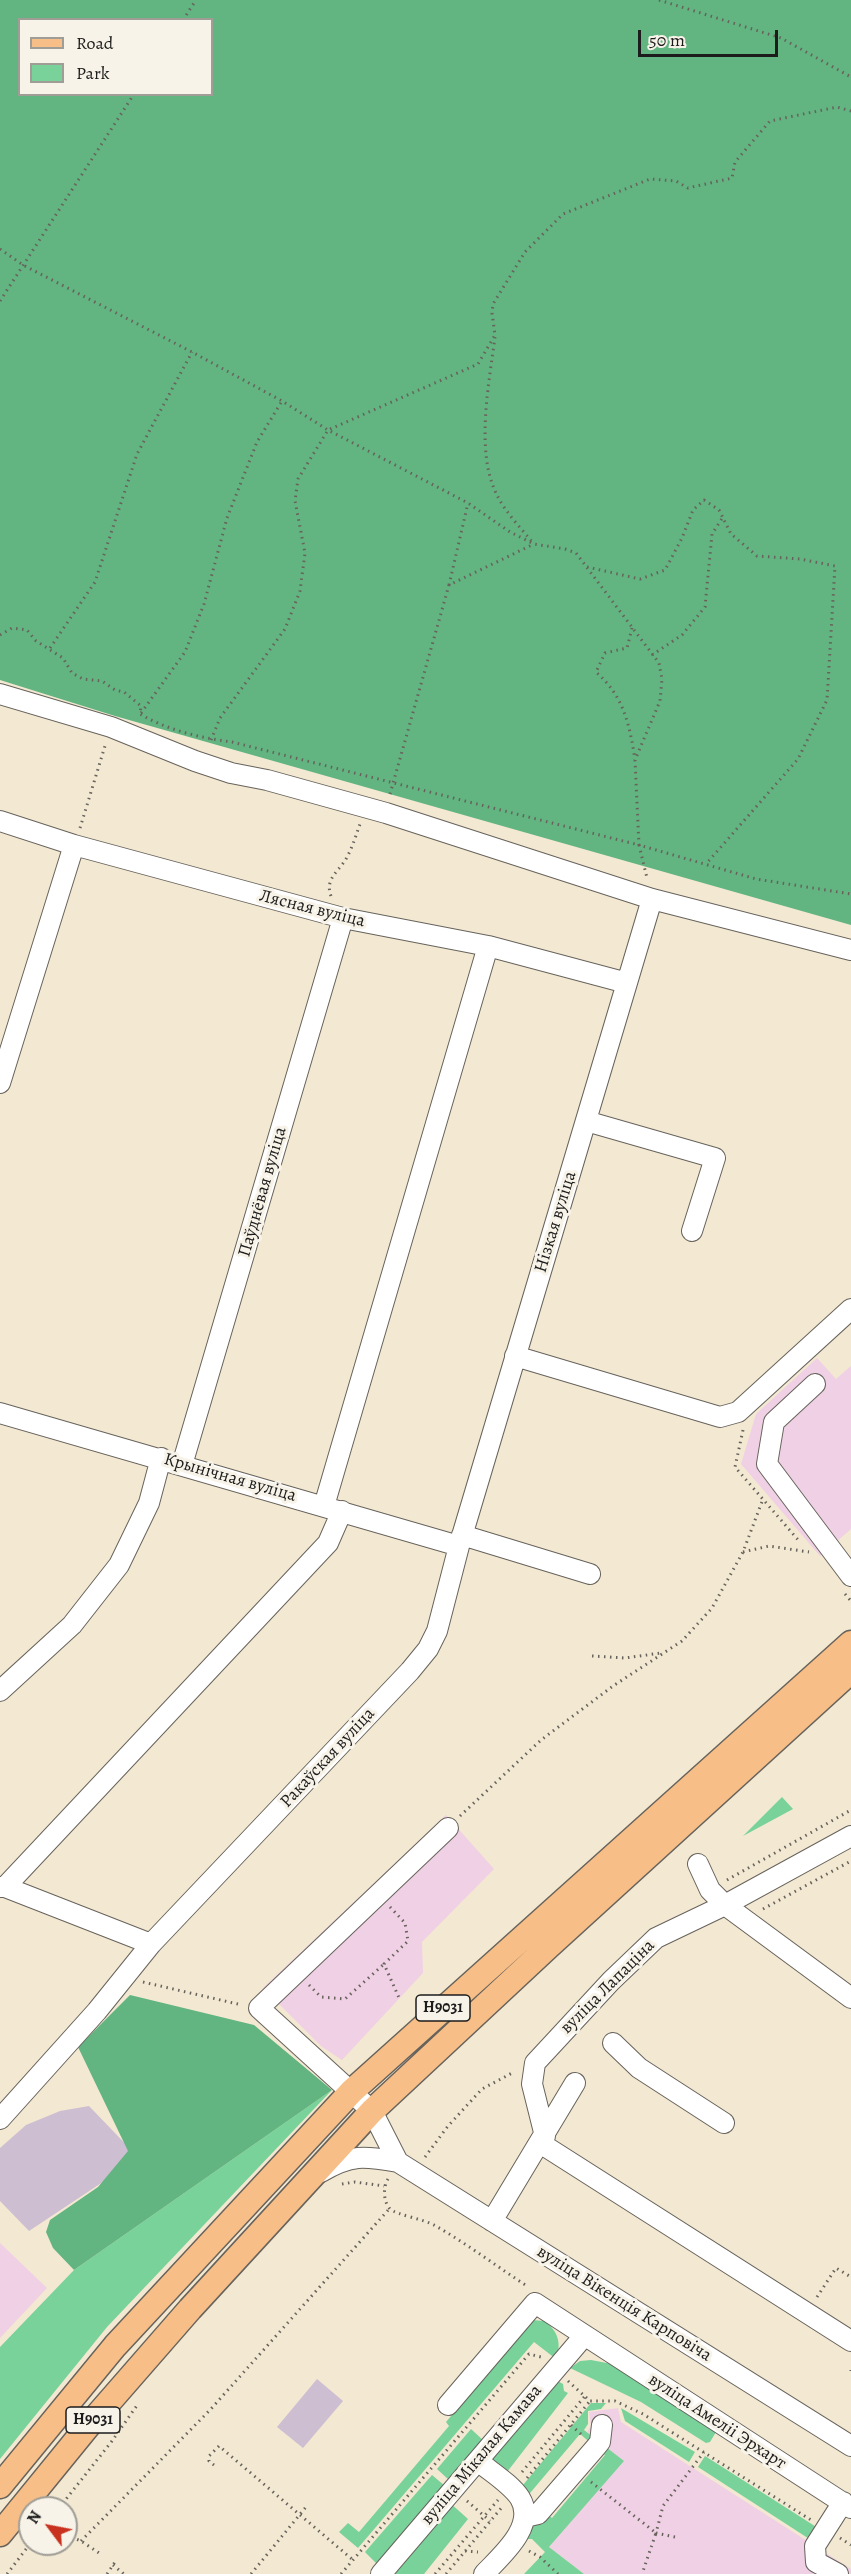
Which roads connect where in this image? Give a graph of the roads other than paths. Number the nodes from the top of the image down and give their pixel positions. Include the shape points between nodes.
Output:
1 (0, 694) edge
2 (0, 821) edge
3 (74, 845) junction
4 (652, 899) junction
5 (343, 918) junction
6 (488, 946) junction
7 (851, 950) edge
8 (627, 983) junction
9 (0, 1083) edge
10 (586, 1121) junction
11 (692, 1231) dead end
12 (851, 1309) edge
13 (515, 1356) junction
14 (815, 1384) dead end
15 (742, 1408) junction
16 (0, 1413) edge
17 (774, 1422) junction
18 (161, 1458) junction
19 (182, 1465) junction
20 (333, 1509) junction
21 (461, 1541) junction
22 (590, 1574) dead end
23 (851, 1576) edge
24 (851, 1642) edge
25 (851, 1671) edge
26 (0, 1691) edge
27 (448, 1828) road end
28 (851, 1836) edge
29 (698, 1864) dead end
30 (2, 1887) edge
31 (733, 1910) junction
32 (151, 1944) junction
33 (851, 1998) edge
34 (613, 2043) dead end
35 (574, 2083) dead end
36 (352, 2091) junction
37 (372, 2111) junction
38 (0, 2119) edge
39 (724, 2123) dead end
40 (542, 2139) junction
41 (290, 2158) junction
42 (398, 2162) junction
43 (312, 2177) junction
44 (492, 2221) junction
45 (584, 2336) junction
46 (851, 2341) edge
47 (448, 2405) dead end
48 (602, 2425) dead end
49 (851, 2446) edge
50 (478, 2461) junction
51 (0, 2486) edge
52 (847, 2505) edge
53 (525, 2517) junction
54 (0, 2534) edge
55 (381, 2574) edge
56 (484, 2574) edge
57 (838, 2574) edge

1 - 4 street via 111,727 213,767 386,813
2 - 3 street, Лясная вуліца
3 - 5 street, Лясная вуліца
3 - 9 street
4 - 7 street
4 - 8 street, Нізкая вуліца
5 - 6 street, Лясная вуліца
5 - 19 street, Паўднёвая вуліца
6 - 8 street, Лясная вуліца
6 - 20 street
8 - 10 street, Нізкая вуліца
10 - 11 street via 715,1158
10 - 13 street, Нізкая вуліца
12 - 15 street
13 - 15 street via 711,1415 720,1417
13 - 21 street, Нізкая вуліца
14 - 17 street
15 - 17 street
16 - 18 street, Крынічная вуліца
17 - 23 street via 767,1464
18 - 19 street, Крынічная вуліца
18 - 26 street via 149,1503 119,1565 72,1625
19 - 20 street, Крынічная вуліца
20 - 21 street, Крынічная вуліца
20 - 30 street via 328,1543
21 - 22 street, Крынічная вуліца
21 - 32 street, Ракаўская вуліца via 437,1631 428,1649
24 - 36 main road, Н9031
25 - 37 main road, Н9031
27 - 36 street via 259,2008
28 - 31 street, вуліца Лапаціна
29 - 31 street via 710,1890
30 - 32 street
31 - 33 street
31 - 40 street, вуліца Лапаціна via 656,1938 535,2062 532,2084
32 - 38 street, Ракаўская вуліца
34 - 39 street via 639,2068
35 - 40 street
36 - 37 street
36 - 41 main road, Н9031
37 - 42 street
37 - 43 main road, Н9031
40 - 44 street
40 - 46 street
41 - 43 main road
41 - 51 main road, Н9031 via 115,2346
42 - 43 street via 362,2157 341,2160
42 - 44 street, вуліца Вікенція Карповіча via 464,2193
43 - 54 main road, Н9031 via 190,2309
44 - 49 street, вуліца Вікенція Карповіча
45 - 47 street, вуліца Амеліі Эрхарт via 535,2303
45 - 50 street, вуліца Мікалая Камава
45 - 52 street, вуліца Амеліі Эрхарт
48 - 53 street via 600,2442 538,2514
50 - 53 street via 522,2500
50 - 55 street, вуліца Мікалая Камава
52 - 57 street via 815,2546 816,2562
53 - 56 street via 512,2542

